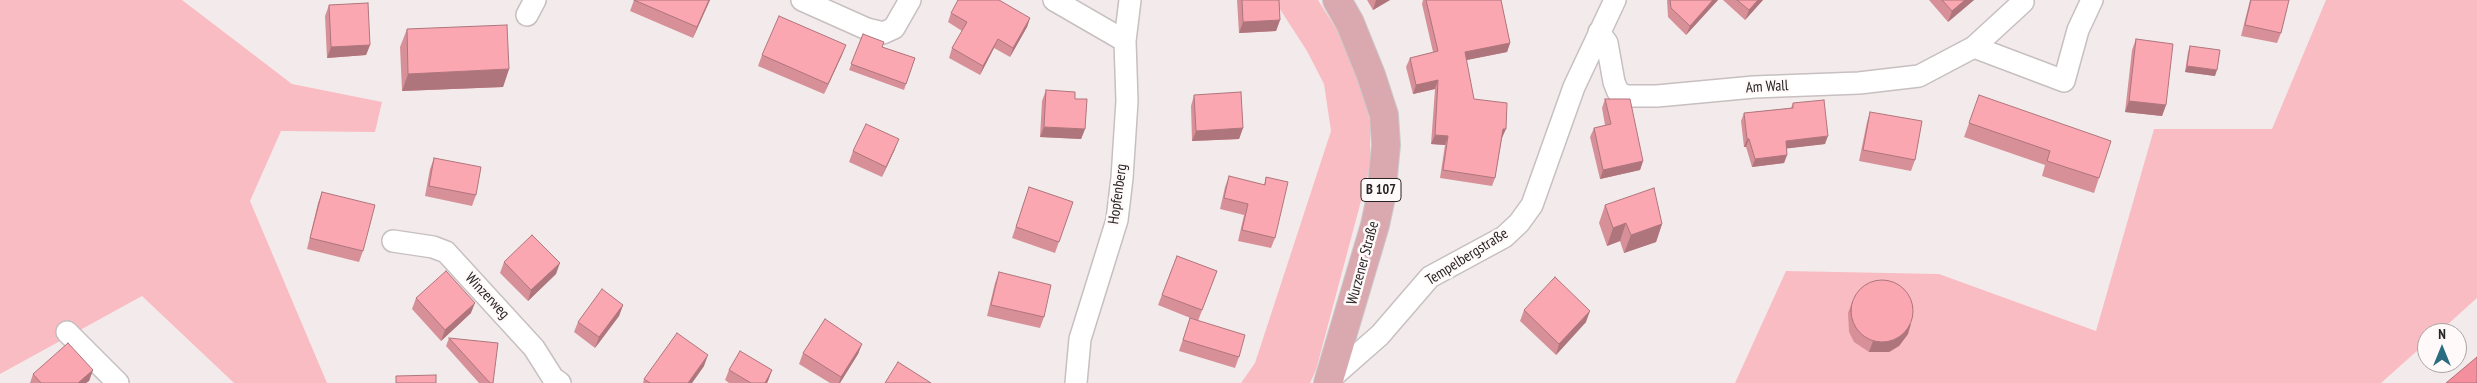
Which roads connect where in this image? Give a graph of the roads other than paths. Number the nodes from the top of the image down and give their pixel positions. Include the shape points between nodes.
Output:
1 (802, 0) edge
2 (910, 0) edge
3 (1054, 0) edge
4 (1130, 0) edge
5 (1337, 0) edge
6 (1615, 0) edge
7 (2022, 0) edge
8 (2092, 0) edge
9 (1599, 32) junction
10 (1125, 41) junction
11 (1974, 48) junction
12 (393, 241) dead end
13 (67, 332) dead end
14 (1329, 381) edge
15 (118, 383) edge
16 (560, 383) edge
17 (1076, 383) edge

1 - 2 street via 883,33 894,28
3 - 10 street
4 - 10 street, Hopfenberg
5 - 14 main road, Wurzener Straße / B 107 via 1371,74 1384,115 1386,145 1375,225
6 - 9 street, Tempelbergstraße
7 - 11 street, Am Wall
8 - 11 street via 2078,30 2064,81
9 - 11 street, Am Wall via 1607,43 1618,92 1635,97 1919,76
9 - 14 street, Tempelbergstraße via 1574,87 1532,205 1519,224 1504,237 1430,277 1380,335
10 - 17 street, Hopfenberg via 1126,101 1117,220 1080,339
12 - 16 street, Winzerweg via 446,252 534,348 553,378
13 - 15 street

